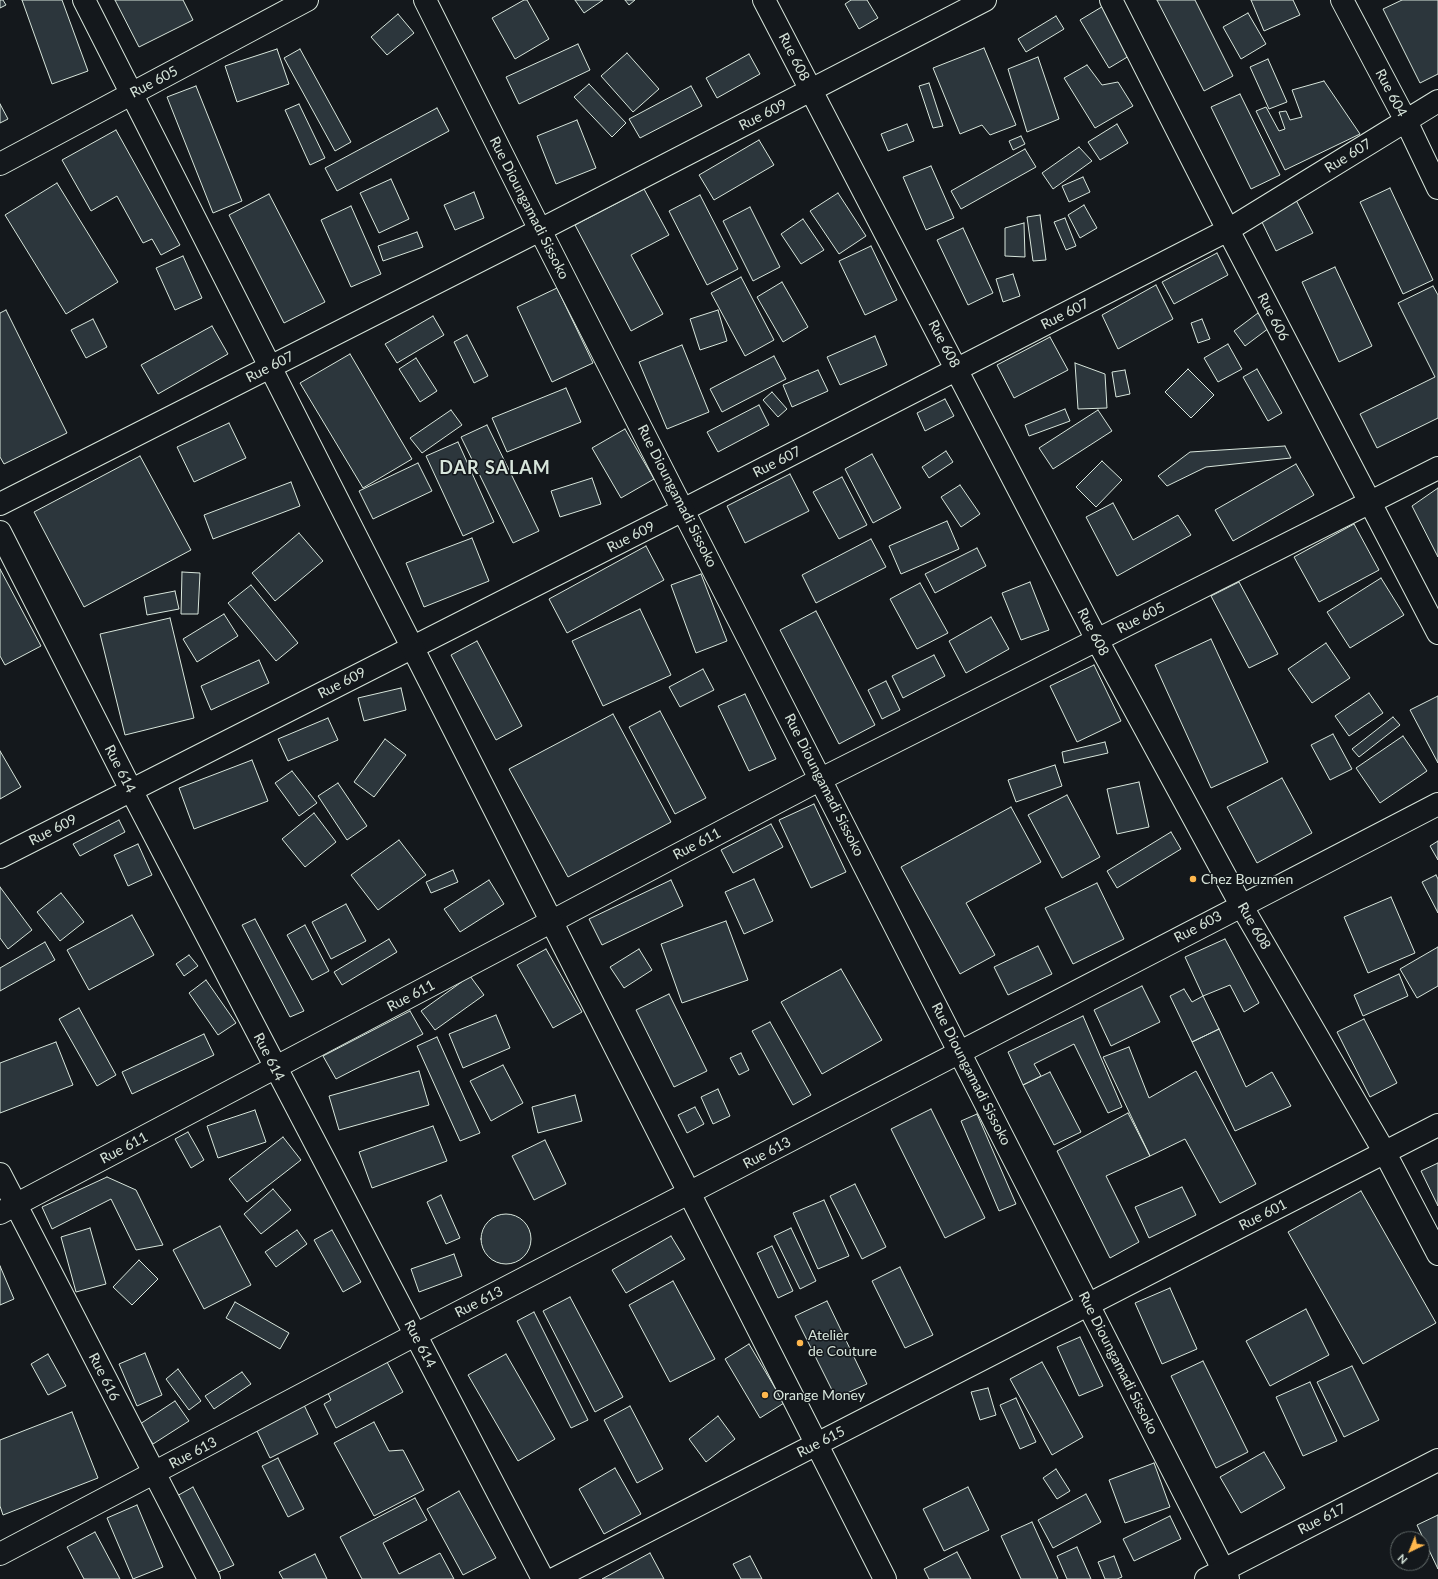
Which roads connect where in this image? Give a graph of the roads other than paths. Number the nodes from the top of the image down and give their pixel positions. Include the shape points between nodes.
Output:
1 (84, 0) edge
2 (307, 0) edge
3 (425, 0) edge
4 (764, 0) edge
5 (985, 0) edge
6 (1111, 0) edge
7 (1342, 0) edge
8 (811, 90) junction
9 (131, 94) junction
10 (1438, 101) edge
11 (1406, 121) junction
12 (0, 164) edge
13 (1438, 188) edge
14 (540, 230) junction
15 (1228, 230) junction
16 (270, 367) junction
17 (957, 369) junction
18 (1438, 468) edge
19 (1370, 502) junction
20 (0, 504) edge
21 (683, 510) junction
22 (0, 532) edge
23 (1438, 633) edge
24 (1097, 640) junction
25 (412, 647) junction
26 (821, 778) junction
27 (131, 790) junction
28 (1438, 804) edge
29 (0, 857) edge
30 (1241, 905) junction
31 (551, 921) junction
32 (960, 1052) junction
33 (275, 1068) junction
34 (1438, 1125) edge
35 (1385, 1152) junction
36 (0, 1174) edge
37 (690, 1194) junction
38 (8, 1209) edge
39 (1438, 1254) edge
40 (1088, 1305) junction
41 (415, 1336) junction
42 (816, 1444) junction
43 (1438, 1460) edge
44 (154, 1473) junction
45 (0, 1554) edge
46 (1219, 1576) edge
47 (208, 1579) edge
48 (543, 1579) edge
49 (554, 1579) edge
50 (885, 1579) edge

1 - 9 main road
2 - 9 main road, Rue 605
3 - 14 main road, Rue Dioungamadi Sissoko
4 - 8 main road, Rue 608
5 - 8 main road, Rue 609
6 - 15 main road, Rue 606
7 - 11 main road, Rue 604
8 - 14 main road, Rue 609
8 - 17 main road, Rue 608
9 - 12 main road, Rue 605
9 - 16 main road
10 - 11 main road, Rue 607
11 - 13 main road, Rue 604
11 - 15 main road, Rue 607
14 - 16 main road, Rue 607
14 - 21 main road, Rue Dioungamadi Sissoko
15 - 17 main road, Rue 607
15 - 19 main road, Rue 606
16 - 20 main road, Rue 607
16 - 25 main road
17 - 21 main road, Rue 607
17 - 24 main road, Rue 608
18 - 19 main road, Rue 605
19 - 23 main road, Rue 606
19 - 24 main road, Rue 605
21 - 25 main road, Rue 609
21 - 26 main road, Rue Dioungamadi Sissoko
22 - 27 main road, Rue 614
24 - 26 main road, Rue 605
24 - 30 main road, Rue 608
25 - 27 main road, Rue 609
25 - 31 main road
26 - 31 main road, Rue 611
26 - 32 main road, Rue Dioungamadi Sissoko
27 - 29 main road, Rue 609
27 - 33 main road, Rue 614
28 - 30 main road, Rue 603
30 - 32 main road, Rue 603
30 - 35 main road, Rue 608
31 - 33 main road, Rue 611
31 - 37 main road
32 - 37 main road, Rue 613
32 - 40 main road, Rue Dioungamadi Sissoko
33 - 38 main road, Rue 611
33 - 41 main road, Rue 614
34 - 35 main road, Rue 601
35 - 39 main road, Rue 608
35 - 40 main road, Rue 601
36 - 38 main road, Rue 616
37 - 41 main road, Rue 613
37 - 42 main road
38 - 44 main road, Rue 616
40 - 42 main road, Rue 615
40 - 46 main road, Rue Dioungamadi Sissoko
41 - 44 main road, Rue 613
41 - 48 main road, Rue 614
42 - 49 main road, Rue 615
42 - 50 main road
43 - 46 main road, Rue 617
44 - 45 main road, Rue 613
44 - 47 main road, Rue 616

